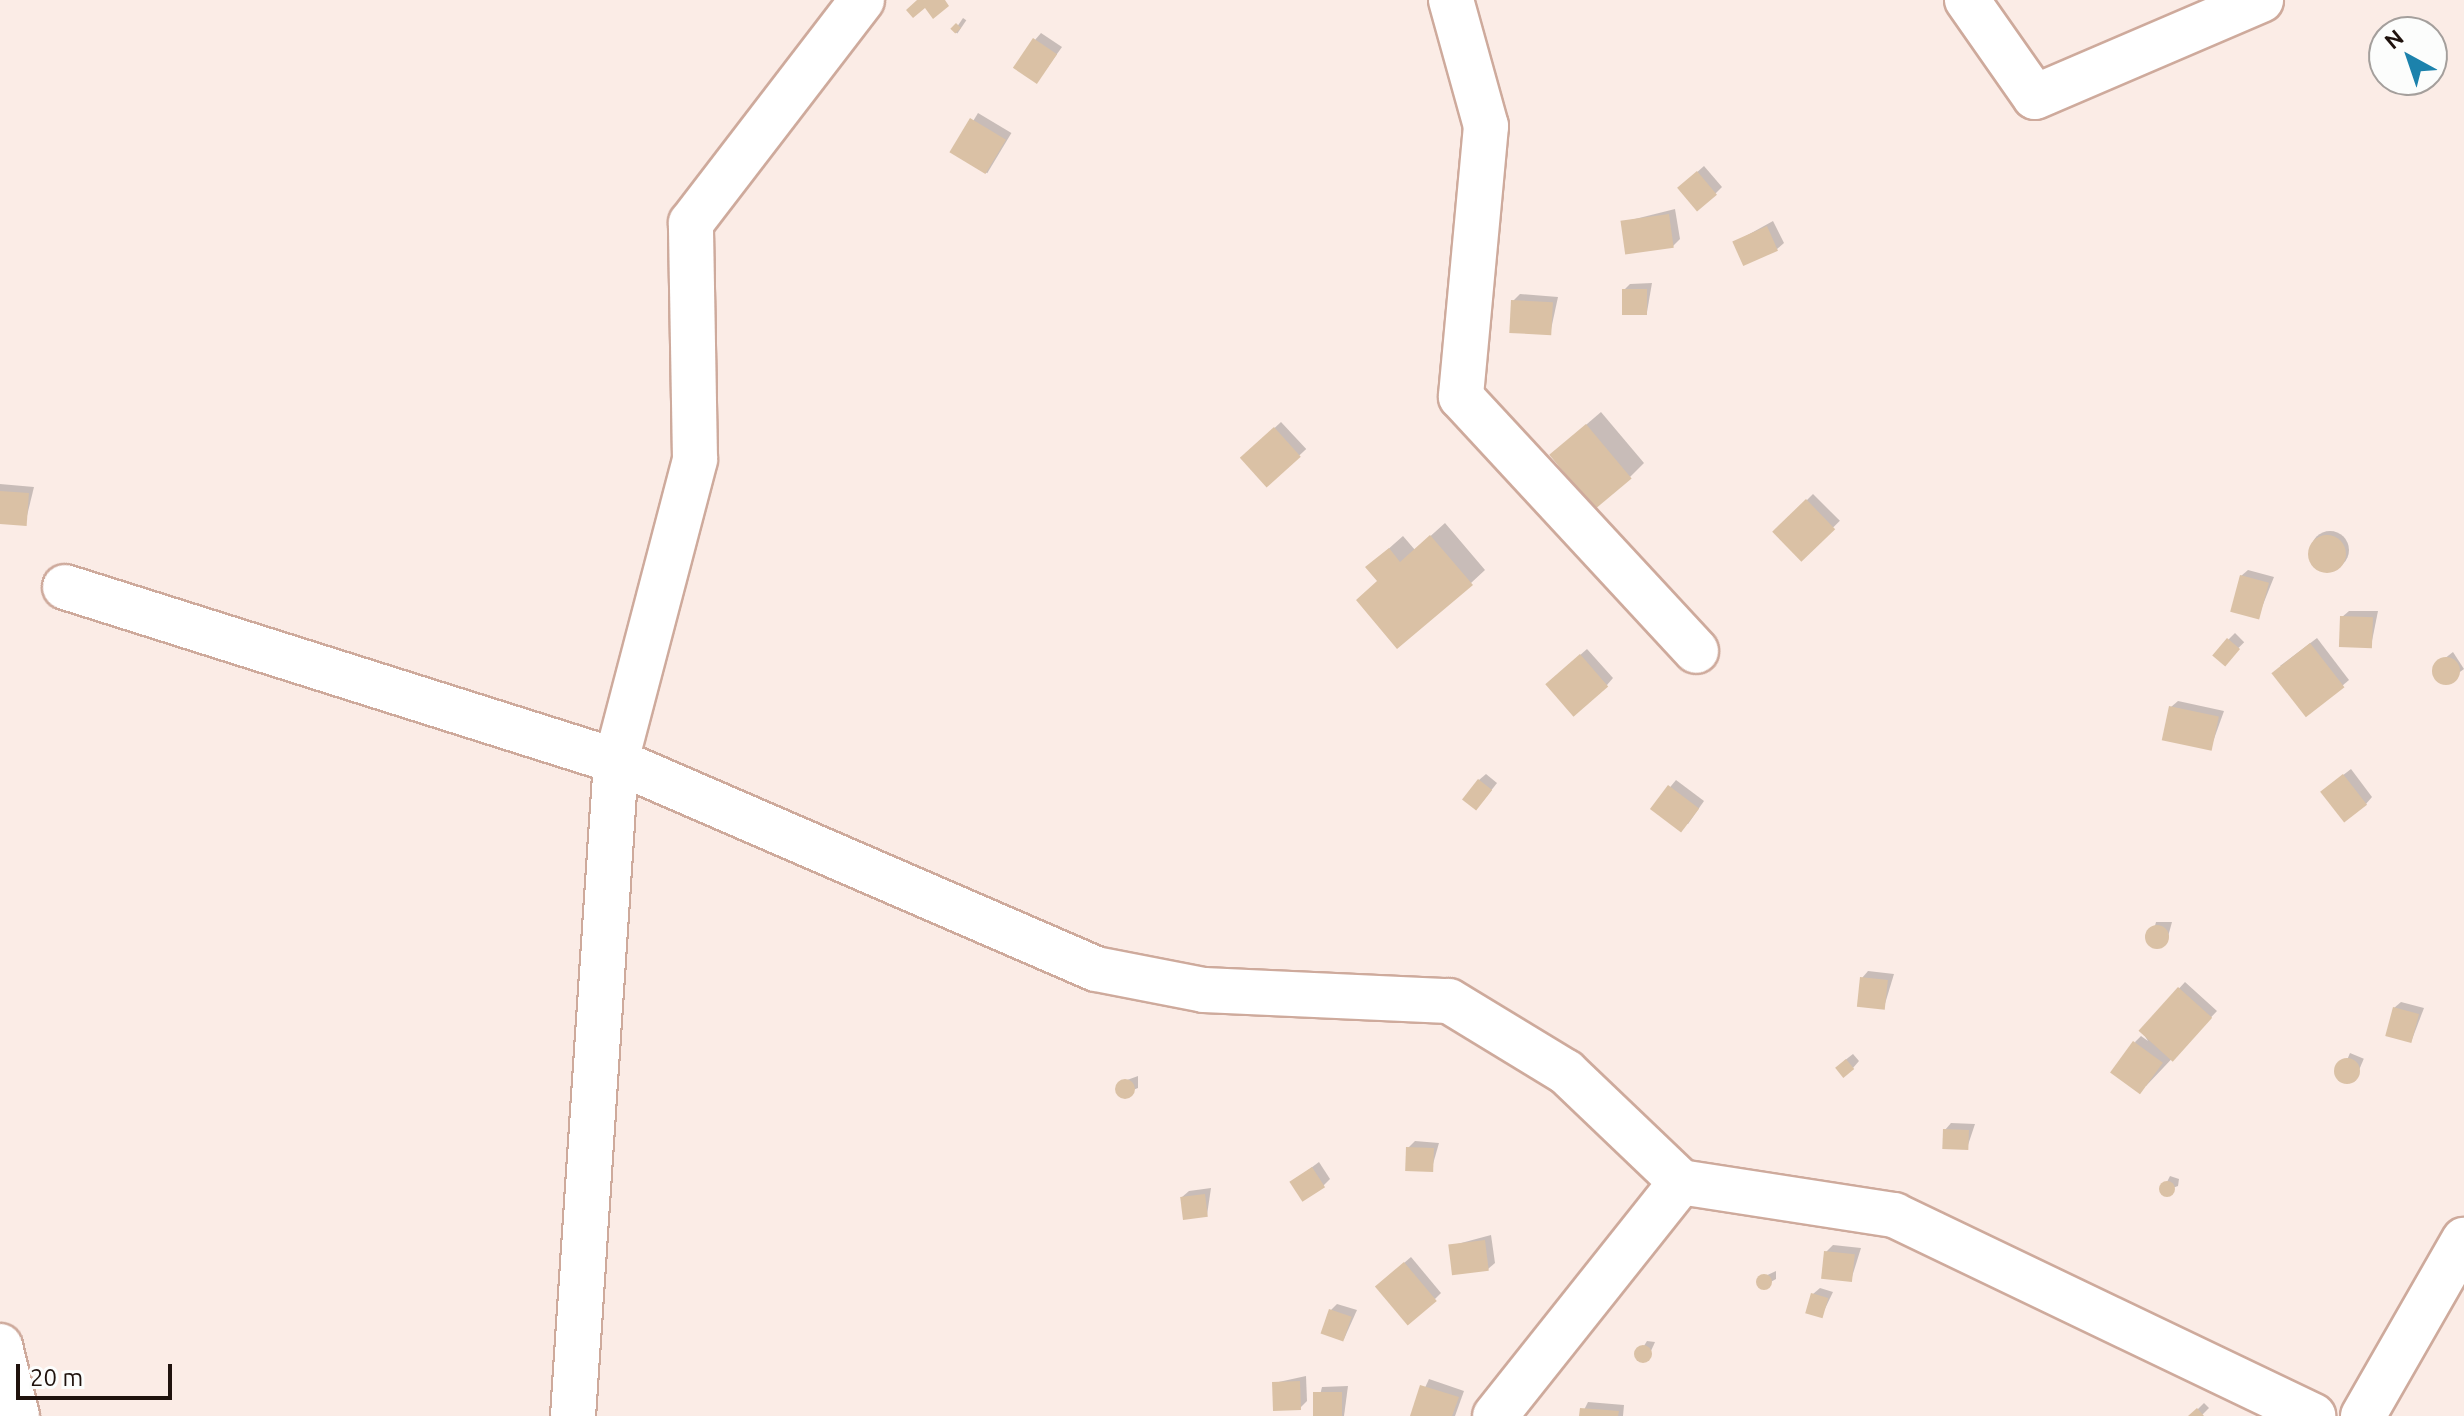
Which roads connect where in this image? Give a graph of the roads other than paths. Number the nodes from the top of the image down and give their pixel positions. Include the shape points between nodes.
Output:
1 (862, 0) edge
2 (1451, 0) edge
3 (1967, 0) edge
4 (2261, 0) edge
5 (65, 587) dead end
6 (1696, 651) dead end
7 (616, 761) junction
8 (1681, 1182) junction
9 (2464, 1240) edge
10 (0, 1346) edge
11 (17, 1416) edge
12 (573, 1416) edge
13 (1495, 1416) edge
14 (2313, 1416) edge
15 (2363, 1416) edge

1 - 7 street via 691,223 695,459
2 - 6 street via 1486,126 1461,397
3 - 4 street via 2035,97
5 - 7 street
7 - 8 street via 1096,969 1204,990 1449,1001 1566,1072
7 - 12 street
8 - 13 street
8 - 14 street via 1894,1215
9 - 15 street
10 - 11 street

